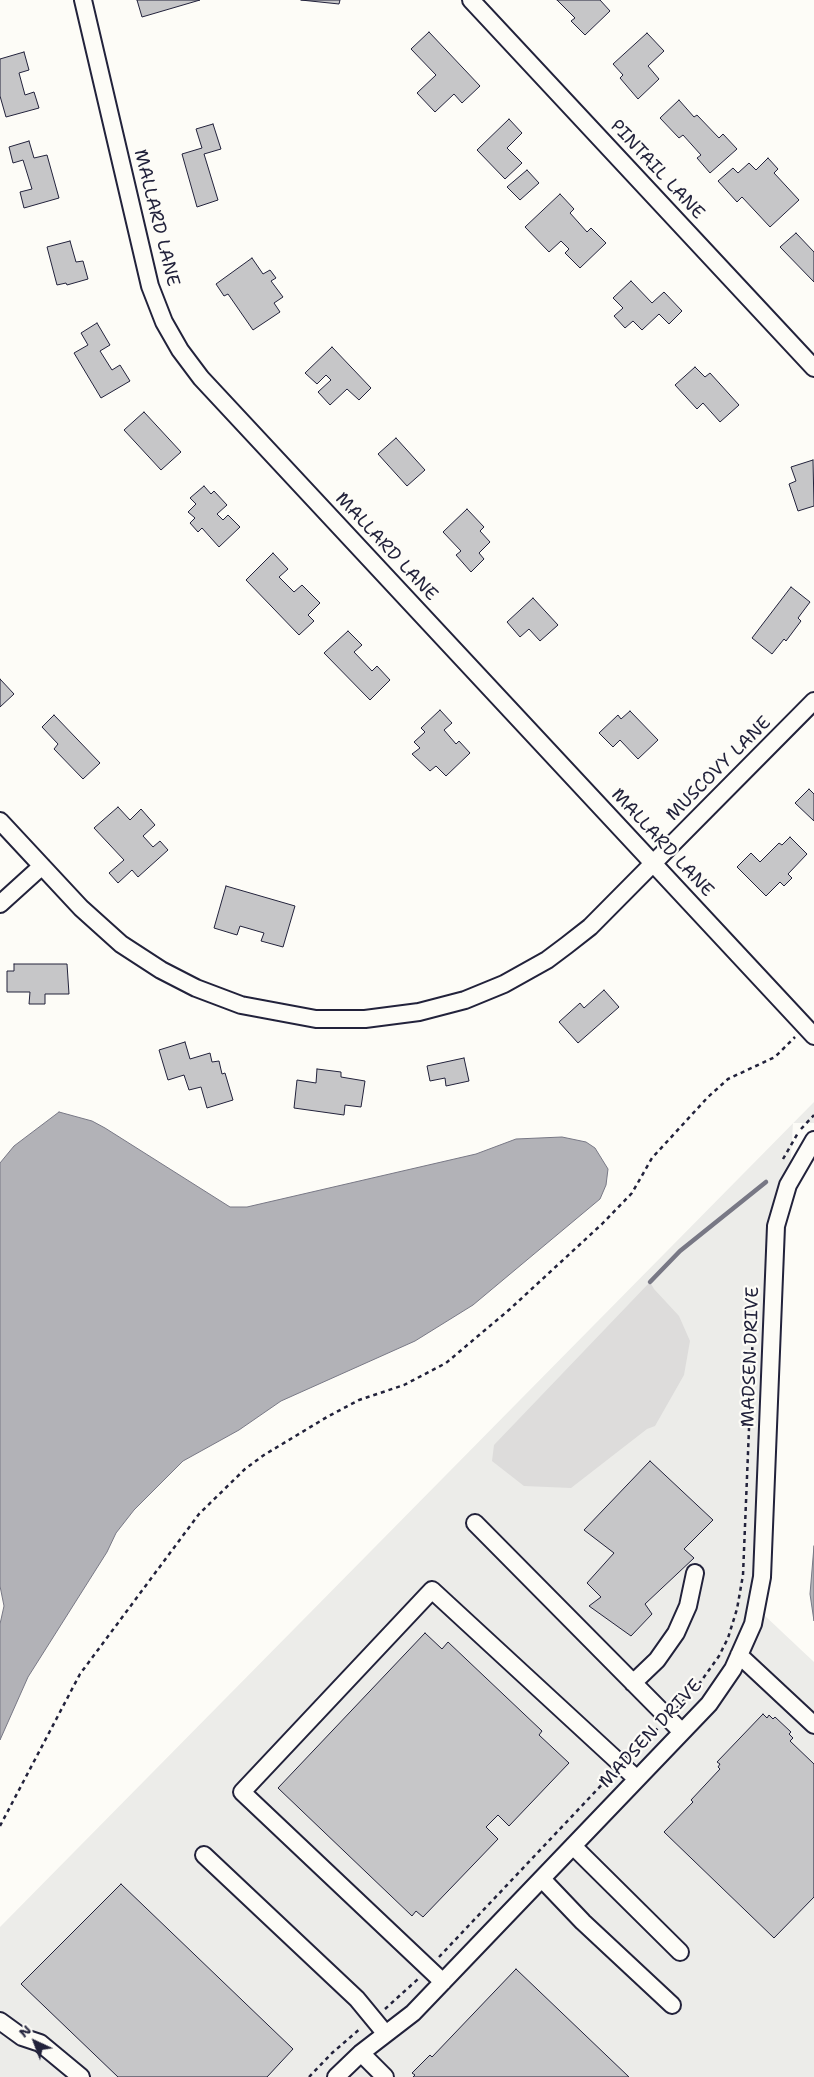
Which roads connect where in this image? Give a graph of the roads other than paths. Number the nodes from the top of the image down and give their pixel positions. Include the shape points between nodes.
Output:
1 (84, 0) edge
2 (472, 0) edge
3 (814, 368) edge
4 (814, 701) edge
5 (0, 820) edge
6 (654, 864) junction
7 (42, 866) junction
8 (0, 904) edge
9 (810, 1031) edge
10 (814, 1140) edge
11 (475, 1524) dead end
12 (694, 1573) dead end
13 (739, 1655) junction
14 (633, 1683) junction
15 (814, 1725) edge
16 (682, 1732) junction
17 (637, 1779) junction
18 (573, 1846) junction
19 (204, 1855) dead end
20 (542, 1879) junction
21 (680, 1952) dead end
22 (442, 1982) junction
23 (672, 2005) dead end
24 (0, 2021) edge
25 (386, 2033) junction
26 (361, 2053) junction
27 (80, 2077) edge
28 (336, 2077) edge
29 (385, 2077) edge

1 - 6 street, MALLARD LANE via 150,286 164,322 180,350 202,378
2 - 3 street, PINTAIL LANE
4 - 6 street, MUSCOVY LANE
5 - 7 street, MUSCOVY LANE
6 - 7 street, MUSCOVY LANE via 590,927 546,960 504,984 465,1000 419,1012 365,1019 311,1018 242,1004 196,988 121,944
6 - 9 street, MALLARD LANE
7 - 8 street
10 - 13 street, MADSEN DRIVE via 788,1185 776,1226 762,1577 753,1624
11 - 14 street
12 - 14 street via 688,1606 676,1633 657,1660
13 - 15 street
13 - 16 street, MADSEN DRIVE via 734,1669 709,1704
14 - 16 street
16 - 17 street, MADSEN DRIVE
17 - 18 street, MADSEN DRIVE
17 - 22 street via 432,1590 242,1792
18 - 20 street, MADSEN DRIVE
18 - 21 street
19 - 25 street via 357,1999
20 - 22 street, MADSEN DRIVE
20 - 23 street
22 - 25 street, MADSEN DRIVE via 413,2013
24 - 27 street via 22,2037 40,2043
25 - 26 street, MADSEN DRIVE
26 - 28 street, MADSEN DRIVE
26 - 29 street

